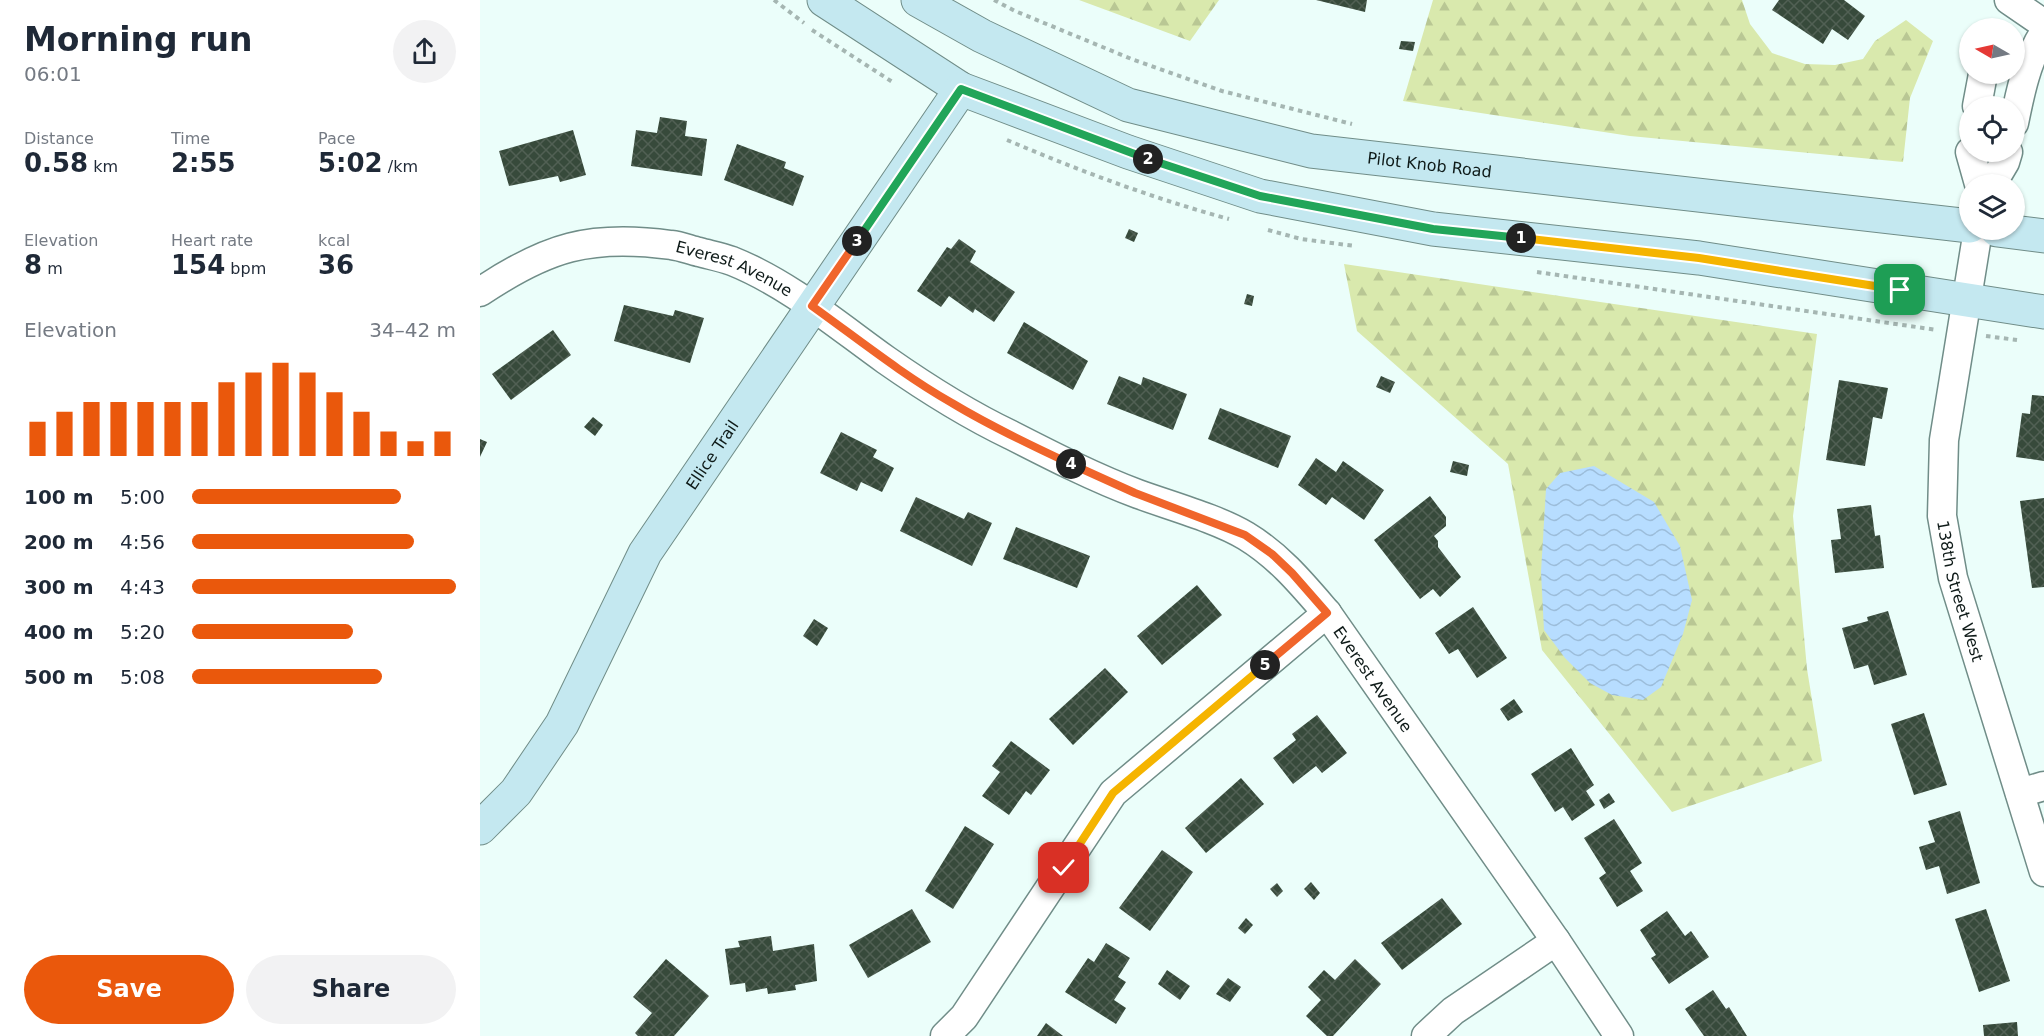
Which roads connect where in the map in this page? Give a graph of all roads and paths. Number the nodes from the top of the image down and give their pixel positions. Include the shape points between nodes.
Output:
1 (824, 0) edge
2 (918, 0) edge
3 (994, 0) edge
4 (2013, 9) edge
5 (2044, 24) edge
6 (2044, 33) edge
7 (961, 89) junction
8 (2020, 96) edge
9 (1359, 126) dead end
10 (1959, 225) edge
11 (2025, 234) edge
12 (2044, 236) edge
13 (1976, 240) edge
14 (480, 292) edge
15 (1967, 301) junction
16 (812, 306) junction
17 (2044, 312) edge
18 (1327, 613) junction
19 (2032, 790) edge
20 (480, 828) edge
21 (2044, 872) edge
22 (1556, 941) junction
23 (945, 1036) edge
24 (1426, 1036) edge
25 (1619, 1036) edge

1 - 7 main road
2 - 10 main road, Pilot Knob Road via 982,36 1128,105 1311,151
3 - 9 path via 1134,60 1222,91
4 - 5 street
6 - 8 street
7 - 15 main road via 1128,152 1260,196 1433,229 1699,258
7 - 16 main road, Ellice Trail
11 - 12 main road
13 - 15 street, 138th Street West
14 - 16 street, Everest Avenue via 548,253 580,244 623,241 673,245 731,261
15 - 17 main road
15 - 19 street, 138th Street West via 1944,440 1942,516 1953,578
16 - 18 street, Everest Avenue via 950,403 1010,435 1135,493 1245,535 1292,573
16 - 20 main road, Ellice Trail via 645,553 562,724 516,792
18 - 22 street, Everest Avenue
18 - 23 street via 1113,793 964,1017
19 - 21 street, 138th Street West
22 - 24 street via 1453,1011
22 - 25 street, Everest Avenue

